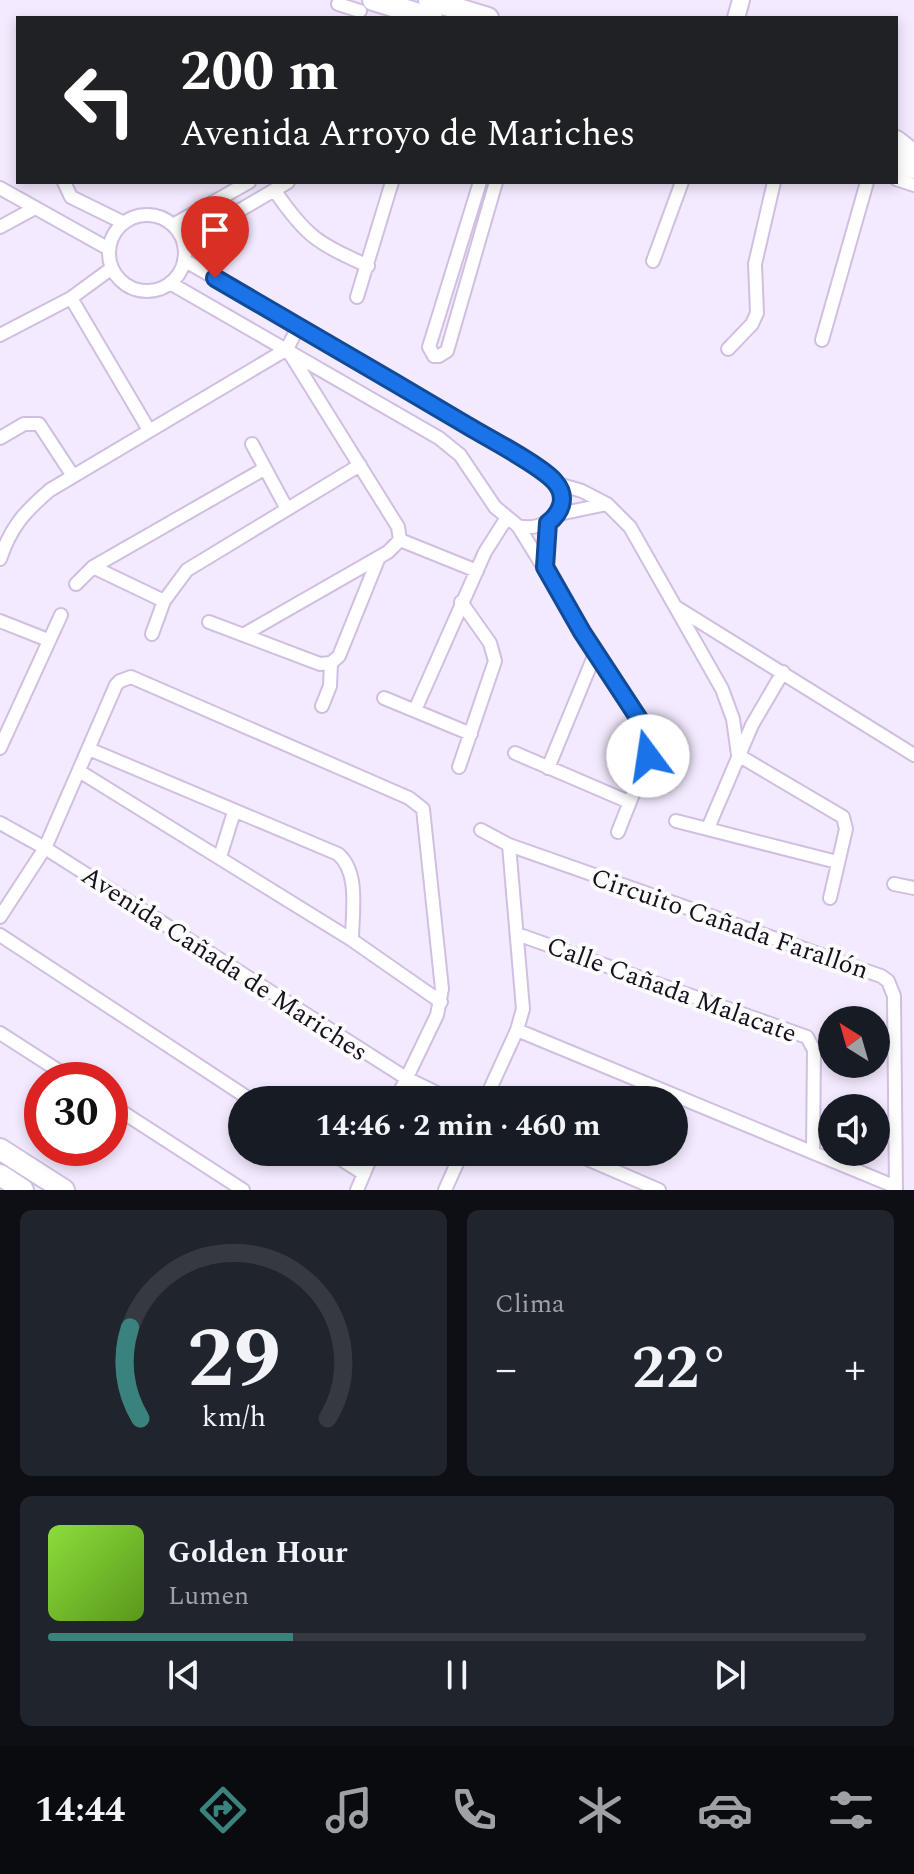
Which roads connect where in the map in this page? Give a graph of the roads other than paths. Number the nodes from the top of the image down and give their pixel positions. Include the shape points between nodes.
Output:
1 (429, 0) edge
2 (339, 2) edge
3 (364, 7) edge
4 (420, 16) edge
5 (481, 16) edge
6 (65, 184) edge
7 (245, 184) edge
8 (285, 184) edge
9 (391, 184) edge
10 (479, 184) edge
11 (495, 184) edge
12 (681, 184) edge
13 (774, 184) edge
14 (866, 184) edge
15 (0, 188) edge
16 (275, 191) junction
17 (35, 208) junction
18 (124, 223) junction
19 (173, 225) junction
20 (214, 226) junction
21 (0, 227) edge
22 (184, 243) junction
23 (109, 249) junction
24 (184, 260) junction
25 (456, 261) junction
26 (653, 261) dead end
27 (368, 266) junction
28 (471, 266) junction
29 (112, 268) junction
30 (215, 278) junction
31 (170, 283) junction
32 (357, 297) dead end
33 (71, 298) junction
34 (298, 327) junction
35 (0, 335) edge
36 (822, 340) dead end
37 (287, 349) junction
38 (728, 349) dead end
39 (149, 430) junction
40 (0, 438) edge
41 (252, 444) dead end
42 (360, 465) junction
43 (264, 469) junction
44 (73, 476) junction
45 (558, 484) junction
46 (607, 504) junction
47 (287, 509) junction
48 (559, 514) junction
49 (512, 522) junction
50 (548, 523) junction
51 (4, 532) edge
52 (400, 540) junction
53 (379, 557) junction
54 (0, 559) edge
55 (93, 567) junction
56 (545, 567) junction
57 (477, 571) junction
58 (76, 584) dead end
59 (164, 601) junction
60 (461, 602) junction
61 (673, 605) junction
62 (61, 615) dead end
63 (0, 621) edge
64 (209, 622) dead end
65 (152, 634) dead end
66 (243, 635) junction
67 (48, 640) junction
68 (595, 654) junction
69 (331, 663) junction
70 (783, 672) junction
71 (384, 698) dead end
72 (322, 706) dead end
73 (415, 710) junction
74 (0, 712) edge
75 (15, 717) junction
76 (733, 719) junction
77 (752, 725) junction
78 (471, 734) junction
79 (0, 748) edge
80 (89, 749) junction
81 (515, 753) dead end
82 (738, 755) junction
83 (914, 755) edge
84 (459, 767) dead end
85 (548, 768) junction
86 (79, 771) junction
87 (629, 802) junction
88 (234, 812) junction
89 (676, 821) dead end
90 (0, 823) edge
91 (708, 828) junction
92 (481, 830) dead end
93 (618, 832) dead end
94 (509, 845) junction
95 (45, 848) junction
96 (220, 857) junction
97 (837, 862) junction
98 (894, 884) dead end
99 (914, 888) edge
100 (830, 898) dead end
101 (0, 917) edge
102 (517, 934) junction
103 (0, 935) edge
104 (352, 940) junction
105 (441, 1002) junction
106 (517, 1030) junction
107 (0, 1033) edge
108 (45, 1062) edge
109 (406, 1078) junction
110 (230, 1086) edge
111 (402, 1086) edge
112 (422, 1086) edge
113 (491, 1086) edge
114 (128, 1116) edge
115 (0, 1149) edge
116 (813, 1152) junction
117 (352, 1166) edge
118 (367, 1166) edge
119 (456, 1166) edge
120 (603, 1166) edge
121 (364, 1174) junction
122 (0, 1175) edge
123 (896, 1189) edge
124 (23, 1190) edge
125 (64, 1190) edge
126 (243, 1190) edge
127 (357, 1190) edge
128 (445, 1190) edge
129 (659, 1190) edge

1 - 5 main road
2 - 3 street
3 - 4 main road
6 - 18 street via 71,197
7 - 19 street
8 - 16 street
9 - 27 street
10 - 25 street
11 - 28 street
12 - 26 street
13 - 38 street via 754,273 757,313
14 - 36 street
15 - 17 street
16 - 20 street
16 - 27 street via 304,231
17 - 21 street
17 - 23 street
18 - 19 street via 149,215
18 - 23 street
19 - 22 street
20 - 22 street
20 - 30 street via 203,254
22 - 24 street
23 - 29 street
24 - 30 street
24 - 31 street
25 - 28 street
25 - 28 street via 429,347 434,356 447,351
27 - 32 street
29 - 31 street via 137,290
29 - 33 street
30 - 34 street
31 - 37 street
33 - 35 street
33 - 39 street
34 - 37 street
34 - 45 street via 495,441
37 - 39 street
37 - 42 street
37 - 49 street via 451,446
39 - 44 street
40 - 44 street via 24,424 39,424
41 - 43 street
42 - 47 street
42 - 52 street via 398,527
43 - 47 street
43 - 55 street
44 - 51 street
45 - 46 street
45 - 48 street
46 - 48 street
46 - 61 street via 630,527
47 - 59 street via 187,570
48 - 50 street
49 - 50 street via 527,528
49 - 56 street
49 - 57 street via 490,542
50 - 56 street
51 - 54 street
52 - 53 street
52 - 57 street
53 - 66 street
53 - 69 street via 339,656
55 - 58 street
55 - 59 street
56 - 68 street
57 - 60 street
59 - 65 street
60 - 73 street
60 - 78 street via 490,643 495,661
61 - 70 street
61 - 76 street via 722,689
62 - 67 street
63 - 67 street
64 - 66 street
66 - 69 street via 320,664
67 - 75 street
68 - 85 street
68 - 87 street via 647,734 648,756
69 - 72 street
70 - 77 street
70 - 83 street
71 - 73 street
73 - 78 street
74 - 75 street
75 - 79 street
76 - 77 street
76 - 82 street
77 - 82 street
78 - 84 street
80 - 86 street
80 - 88 street
80 - 105 street via 116,685 131,677 409,798 423,809 425,820
81 - 85 street
82 - 91 street
82 - 97 street via 843,817 846,829
85 - 87 street
86 - 95 street
86 - 96 street
87 - 93 street
88 - 96 street
88 - 104 street via 344,859 351,874
89 - 91 street
90 - 95 street, Avenida Cañada de Mariches
91 - 97 street
92 - 94 street, Circuito Cañada Farallón
94 - 102 street
94 - 123 street, Circuito Cañada Farallón via 888,981 894,996
95 - 101 street
95 - 109 street, Avenida Cañada de Mariches
96 - 104 street
97 - 100 street
98 - 99 street
102 - 106 street via 523,1009
102 - 116 street, Calle Cañada Malacate via 807,1037 814,1050
103 - 110 street
104 - 105 street
105 - 109 street
106 - 113 street
106 - 116 street
107 - 108 street
109 - 111 street
109 - 112 street, Avenida Cañada de Mariches
114 - 126 street
115 - 125 main road
116 - 123 street
117 - 121 street
118 - 121 street
119 - 128 street
120 - 129 street
121 - 127 street
122 - 124 main road

